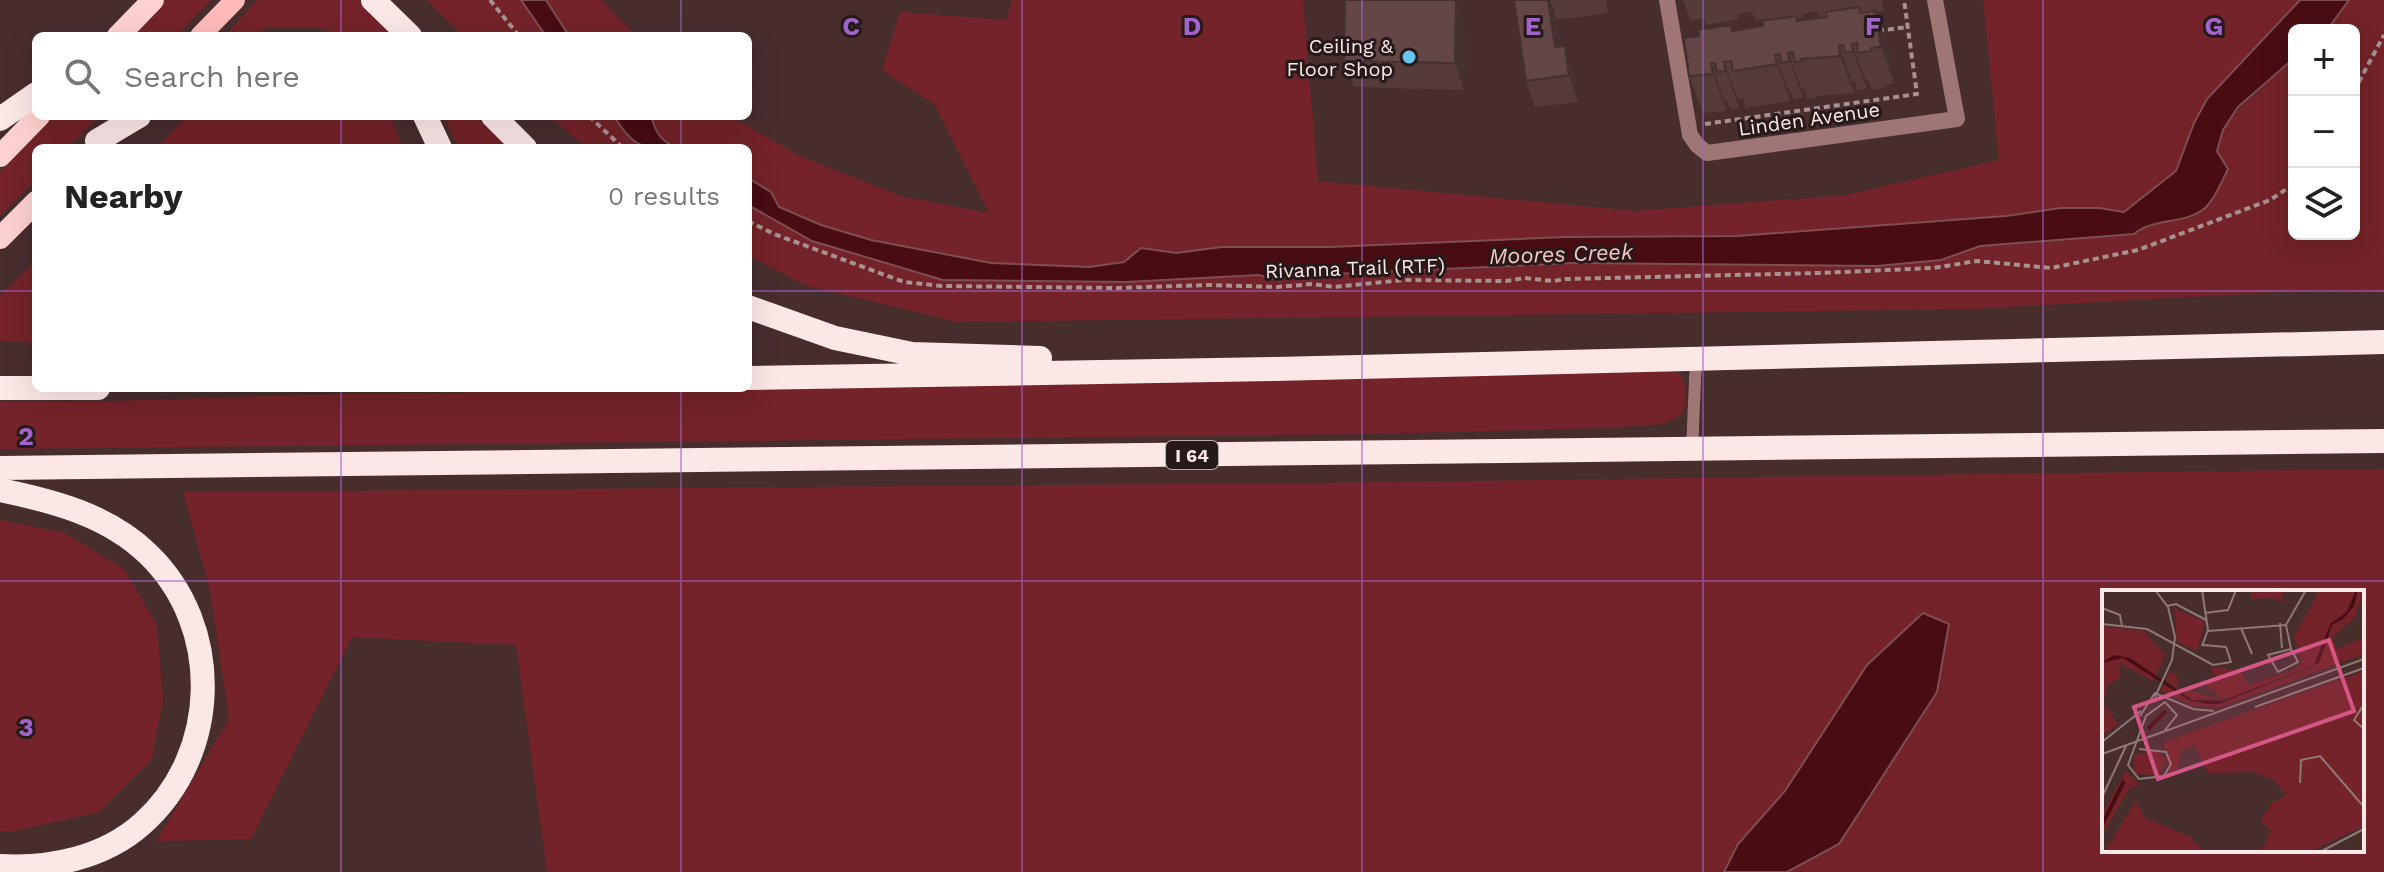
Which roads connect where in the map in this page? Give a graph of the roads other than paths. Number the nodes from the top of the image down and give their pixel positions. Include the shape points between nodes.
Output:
1 (153, 0) edge
2 (235, 0) edge
3 (373, 0) edge
4 (1667, 0) edge
5 (1935, 0) edge
6 (122, 32) edge
7 (204, 32) edge
8 (406, 32) edge
9 (32, 97) edge
10 (0, 119) edge
11 (35, 120) edge
12 (117, 120) edge
13 (132, 120) edge
14 (427, 120) edge
15 (497, 120) edge
16 (93, 144) edge
17 (438, 144) edge
18 (521, 144) edge
19 (0, 156) edge
20 (32, 206) edge
21 (0, 238) edge
22 (752, 308) edge
23 (2384, 342) edge
24 (1696, 358) junction
25 (1275, 369) junction
26 (752, 378) edge
27 (0, 388) edge
28 (32, 388) edge
29 (2384, 441) edge
30 (1692, 450) junction
31 (0, 468) edge
32 (0, 490) edge
33 (0, 866) edge

1 - 6 highway
2 - 7 main road
3 - 8 highway
4 - 5 street, Linden Avenue via 1690,135 1707,153 1957,119
9 - 10 highway
11 - 19 highway
12 - 16 main road
13 - 16 highway
14 - 17 highway
15 - 18 highway
20 - 21 highway
22 - 25 highway via 835,338 912,354
23 - 24 highway
24 - 25 highway
24 - 30 lane
25 - 26 highway
27 - 28 highway
29 - 30 highway, I 64
30 - 31 highway, I 64
32 - 33 highway via 78,510 146,551 187,608 204,676 201,721 191,753 174,787 141,825 74,859

